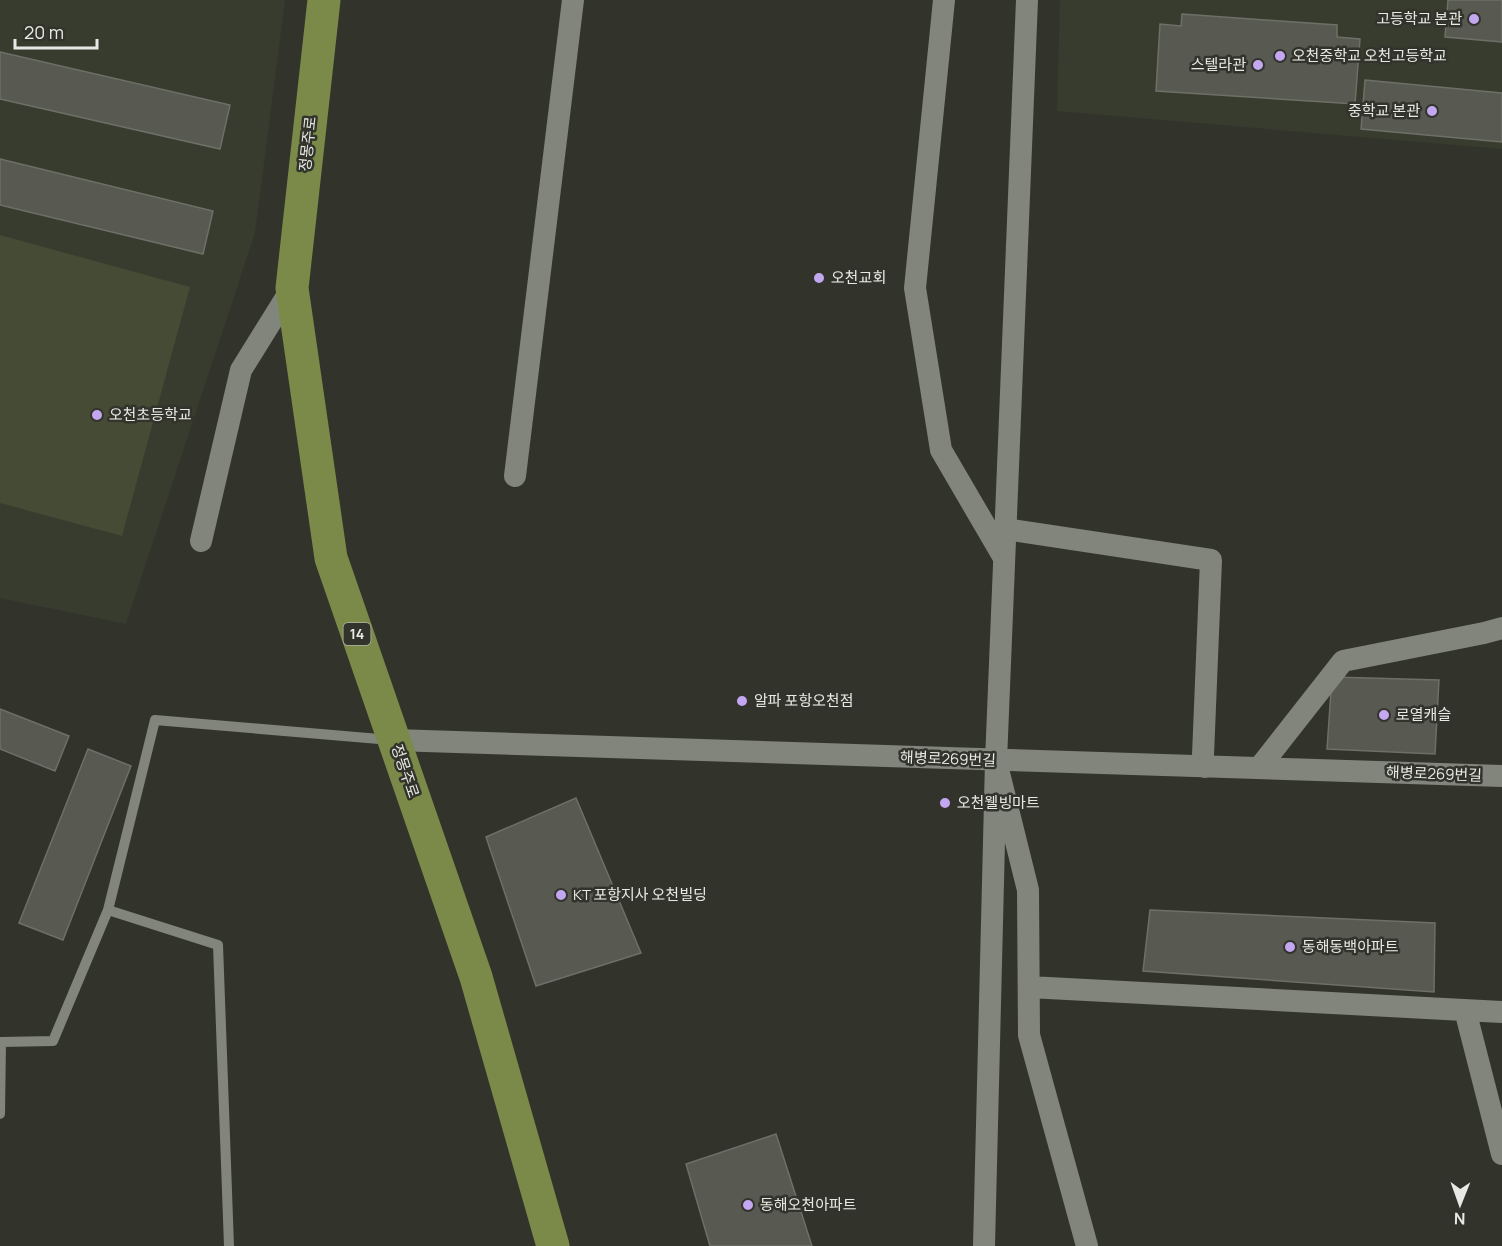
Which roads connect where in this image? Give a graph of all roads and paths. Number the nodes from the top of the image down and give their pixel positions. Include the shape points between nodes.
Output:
1 (324, 0) edge
2 (573, 0) edge
3 (944, 0) edge
4 (1027, 0) edge
5 (292, 288) junction
6 (515, 476) dead end
7 (1005, 529) junction
8 (201, 541) dead end
9 (1004, 558) junction
10 (1502, 628) edge
11 (394, 740) junction
12 (996, 761) junction
13 (1205, 767) junction
14 (1259, 768) junction
15 (1502, 776) edge
16 (108, 910) junction
17 (1029, 987) junction
18 (1465, 1010) junction
19 (1502, 1012) edge
20 (0, 1114) edge
21 (1502, 1154) edge
22 (229, 1246) edge
23 (553, 1246) edge
24 (984, 1246) edge
25 (1087, 1246) edge

1 - 5 main road, 정몽주로 / 14
2 - 6 street
3 - 9 street via 915,288 940,450
4 - 7 street
5 - 8 street, 정몽주로 via 241,370
5 - 11 main road, 정몽주로 / 14 via 331,558
7 - 9 street
7 - 13 street via 1211,561
9 - 12 street
10 - 14 street via 1343,661
11 - 12 street, 해병로269번길
11 - 16 lane via 155,720
11 - 23 main road, 정몽주로 / 14 via 476,977
12 - 13 street, 해병로269번길
12 - 17 street via 1028,890
12 - 24 street
13 - 14 street, 해병로269번길
14 - 15 street, 해병로269번길
16 - 20 lane via 52,1041 1,1042
16 - 22 lane via 218,945
17 - 18 street
17 - 25 street via 1029,1035
18 - 19 street
18 - 21 street

